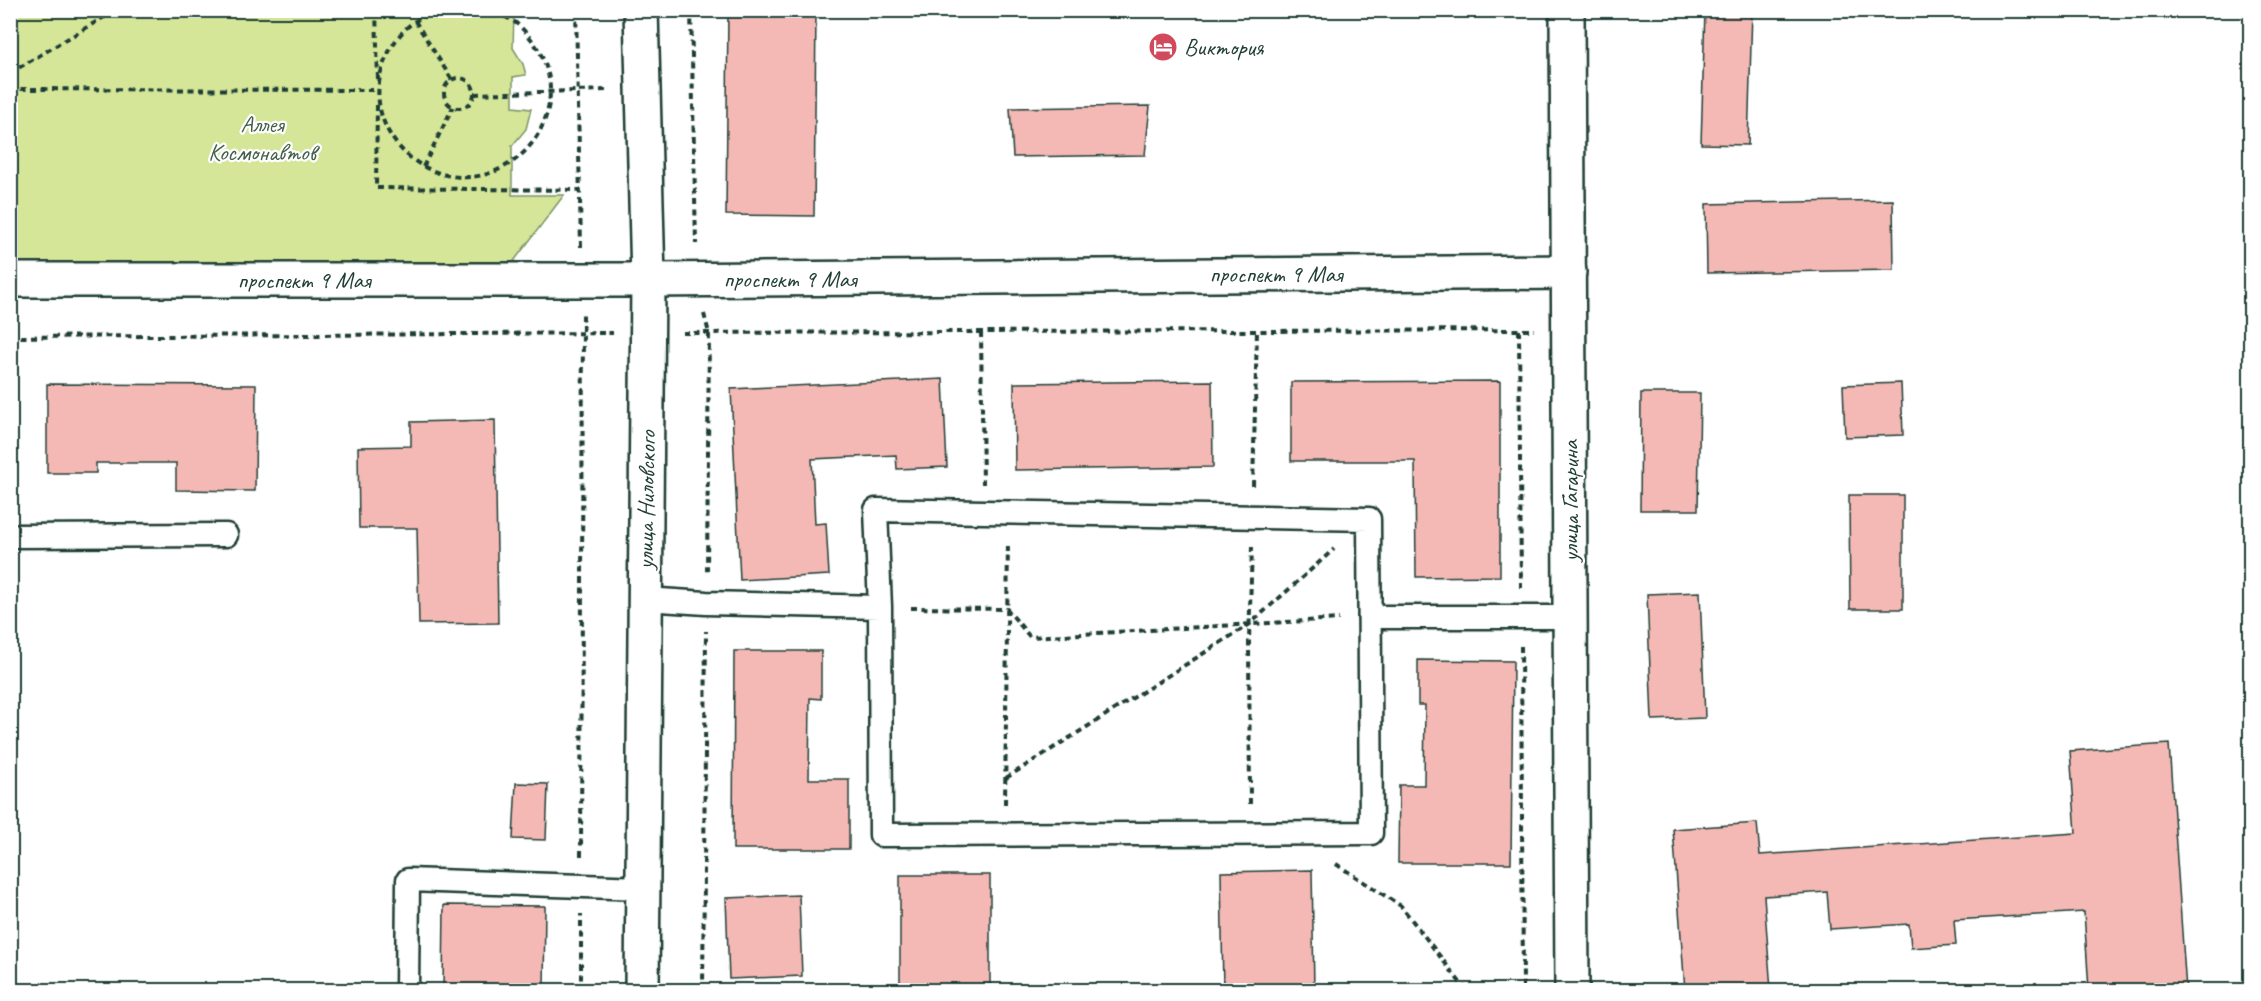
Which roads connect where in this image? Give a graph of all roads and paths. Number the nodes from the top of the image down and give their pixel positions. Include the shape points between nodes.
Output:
1 (116, 10) edge
2 (376, 10) edge
3 (438, 10) edge
4 (492, 10) edge
5 (576, 10) edge
6 (641, 10) edge
7 (691, 10) edge
8 (1568, 10) edge
9 (415, 21) junction
10 (10, 74) edge
11 (452, 80) junction
12 (10, 89) edge
13 (378, 90) junction
14 (550, 90) junction
15 (578, 90) junction
16 (643, 90) junction
17 (474, 94) junction
18 (453, 108) junction
19 (423, 167) junction
20 (1569, 272) junction
21 (696, 279) junction
22 (10, 280) edge
23 (648, 280) junction
24 (1519, 330) junction
25 (1569, 330) junction
26 (1257, 331) junction
27 (981, 332) junction
28 (584, 333) junction
29 (647, 333) junction
30 (709, 333) junction
31 (10, 337) edge
32 (1253, 495) dead end
33 (1008, 512) junction
34 (1369, 519) junction
35 (226, 535) dead end
36 (10, 536) edge
37 (1252, 542) dead end
38 (645, 599) junction
39 (706, 603) junction
40 (880, 607) junction
41 (1007, 609) junction
42 (1370, 617) junction
43 (1521, 617) junction
44 (1570, 617) junction
45 (1250, 624) junction
46 (1006, 778) junction
47 (1250, 834) junction
48 (1290, 834) junction
49 (1005, 835) junction
50 (581, 885) junction
51 (643, 888) junction
52 (407, 990) edge
53 (581, 990) edge
54 (642, 990) edge
55 (703, 990) edge
56 (1466, 990) edge
57 (1523, 990) edge
58 (1572, 990) edge

1 - 10 path
2 - 13 path
3 - 9 path
4 - 14 path via 515,22 534,42 546,65
5 - 15 path
6 - 16 street, улица Ниловского
7 - 21 path
8 - 20 street, улица Гагарина
9 - 11 path
9 - 13 path via 396,39 383,63
11 - 17 path via 467,80
11 - 18 path via 444,92
12 - 13 path
13 - 15 path via 376,188 580,190
13 - 19 path via 380,113 389,135
14 - 15 path
14 - 17 path
14 - 19 path via 545,120 531,146 508,166 480,176 459,177
15 - 16 path
16 - 23 street, улица Ниловского
17 - 18 path via 467,106
18 - 19 path
20 - 21 street, проспект 9 Мая
20 - 25 street, улица Гагарина
21 - 23 street, проспект 9 Мая
21 - 30 path
22 - 23 street, проспект 9 Мая
23 - 29 street, улица Ниловского
24 - 25 path
24 - 26 path
24 - 43 path
25 - 44 street, улица Гагарина
26 - 27 path
26 - 32 path
27 - 30 path
27 - 33 path via 983,484
28 - 29 path
28 - 31 path
28 - 50 path
29 - 30 path
29 - 38 street, улица Ниловского
30 - 39 path
33 - 34 lane
33 - 40 lane via 876,510
33 - 41 path
34 - 42 lane
34 - 45 path
35 - 36 lane
37 - 45 path
38 - 39 lane
38 - 51 street, улица Ниловского
39 - 40 lane
39 - 55 path
40 - 41 path
40 - 49 lane via 881,835
41 - 45 path via 1029,637
41 - 46 path
42 - 43 lane
42 - 45 path
42 - 48 lane via 1371,833
43 - 44 lane
43 - 57 path
44 - 58 street, улица Гагарина
45 - 46 path
45 - 47 path
46 - 49 path
47 - 48 lane
47 - 49 lane
48 - 56 path via 1401,906
50 - 51 lane
50 - 52 lane via 408,879
50 - 53 path
51 - 54 street, улица Ниловского

